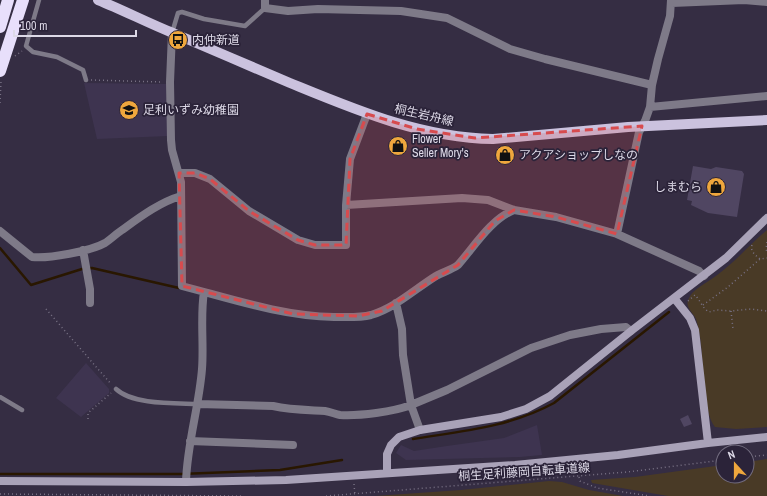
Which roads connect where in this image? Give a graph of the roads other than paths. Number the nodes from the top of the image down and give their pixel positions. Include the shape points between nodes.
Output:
1 (8, 0) edge
2 (23, 0) edge
3 (39, 0) edge
4 (100, 0) edge
5 (671, 1) edge
6 (767, 2) edge
7 (265, 4) edge
8 (0, 27) edge
9 (172, 33) junction
10 (0, 71) edge
11 (86, 80) road end
12 (652, 85) junction
13 (767, 96) edge
14 (650, 108) junction
15 (367, 114) junction
16 (767, 120) edge
17 (642, 126) junction
18 (178, 173) junction
19 (181, 196) junction
20 (346, 205) junction
21 (514, 210) junction
22 (767, 218) edge
23 (0, 231) edge
24 (617, 234) junction
25 (83, 250) junction
26 (704, 276) junction
27 (204, 292) junction
28 (674, 298) junction
29 (90, 303) dead end
30 (396, 303) junction
31 (631, 331) junction
32 (116, 389) road end
33 (0, 397) edge
34 (198, 404) junction
35 (411, 405) junction
36 (22, 410) dead end
37 (420, 430) junction
38 (767, 437) edge
39 (190, 441) junction
40 (708, 443) junction
41 (293, 445) dead end
42 (387, 473) junction
43 (0, 481) edge
44 (186, 482) junction

1 - 8 highway
2 - 10 highway
3 - 11 lane via 26,46 33,52 57,57 83,70
4 - 9 main road, 桐生岩舟線
5 - 6 street
5 - 12 street via 670,16
7 - 9 lane via 245,26 178,13
7 - 12 street via 288,11 401,11 447,18 510,49
9 - 15 main road, 桐生岩舟線
9 - 18 street via 172,150
12 - 14 street
13 - 14 street
14 - 17 street
15 - 17 main road, 桐生岩舟線 via 417,129 475,138 521,137
15 - 20 street via 350,160
16 - 17 main road, 桐生岩舟線
17 - 24 street via 637,138
18 - 19 street
18 - 20 street via 195,172 204,176 249,211 298,240 315,245 346,245
19 - 25 street via 163,203 104,243
19 - 27 street via 182,286
20 - 21 street via 469,198 488,200
21 - 24 street via 556,217
21 - 30 street via 495,221 452,270 437,276
22 - 26 street
23 - 25 street via 32,257
24 - 26 street via 699,271
25 - 29 street
26 - 28 street
27 - 30 street via 270,310 316,316 370,315
27 - 34 street via 202,368
28 - 31 street
28 - 40 street via 690,318 695,330
30 - 35 street via 402,329 403,355
31 - 35 street via 626,327 601,329 570,335 531,348
31 - 37 street via 563,387 538,403 501,417
32 - 34 lane via 136,400
33 - 36 lane
34 - 35 street via 273,406 332,412 339,415 383,412
34 - 39 street
35 - 37 street
37 - 42 street via 399,437 391,444 387,454
38 - 40 street
39 - 41 street
39 - 44 street via 186,461
40 - 42 street via 515,465
42 - 44 street via 286,480
43 - 44 street

